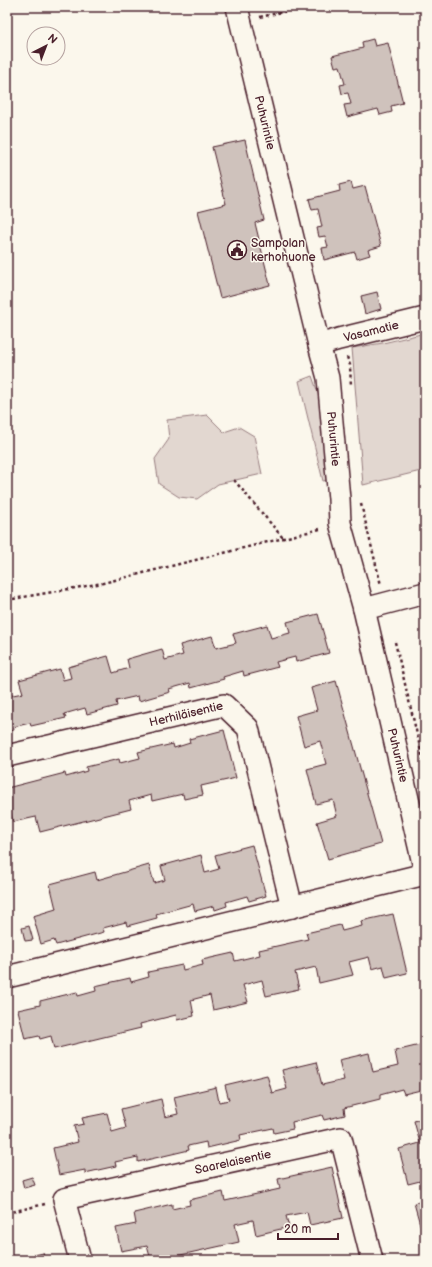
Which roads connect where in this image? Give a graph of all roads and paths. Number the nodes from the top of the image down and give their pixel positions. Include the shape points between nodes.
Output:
1 (237, 7) edge
2 (304, 7) edge
3 (256, 18) dead end
4 (425, 318) edge
5 (319, 345) junction
6 (234, 480) dead end
7 (364, 519) dead end
8 (340, 523) junction
9 (283, 538) junction
10 (425, 593) edge
11 (7, 600) edge
12 (364, 609) junction
13 (7, 756) edge
14 (425, 873) edge
15 (292, 907) junction
16 (7, 977) edge
17 (64, 1199) junction
18 (7, 1214) edge
19 (80, 1260) edge
20 (372, 1260) edge

1 - 5 street, Puhurintie
2 - 3 path
4 - 5 street, Vasamatie
5 - 8 street, Puhurintie via 328,378
6 - 9 path
7 - 8 path
8 - 9 path
8 - 12 street, Puhurintie
9 - 11 path via 102,583
10 - 12 street
12 - 14 street, Puhurintie
13 - 15 street, Herhiläisentie via 224,705 248,728
14 - 15 street
15 - 16 street
17 - 18 path
17 - 19 street
17 - 20 street, Saarelaisentie via 341,1138

